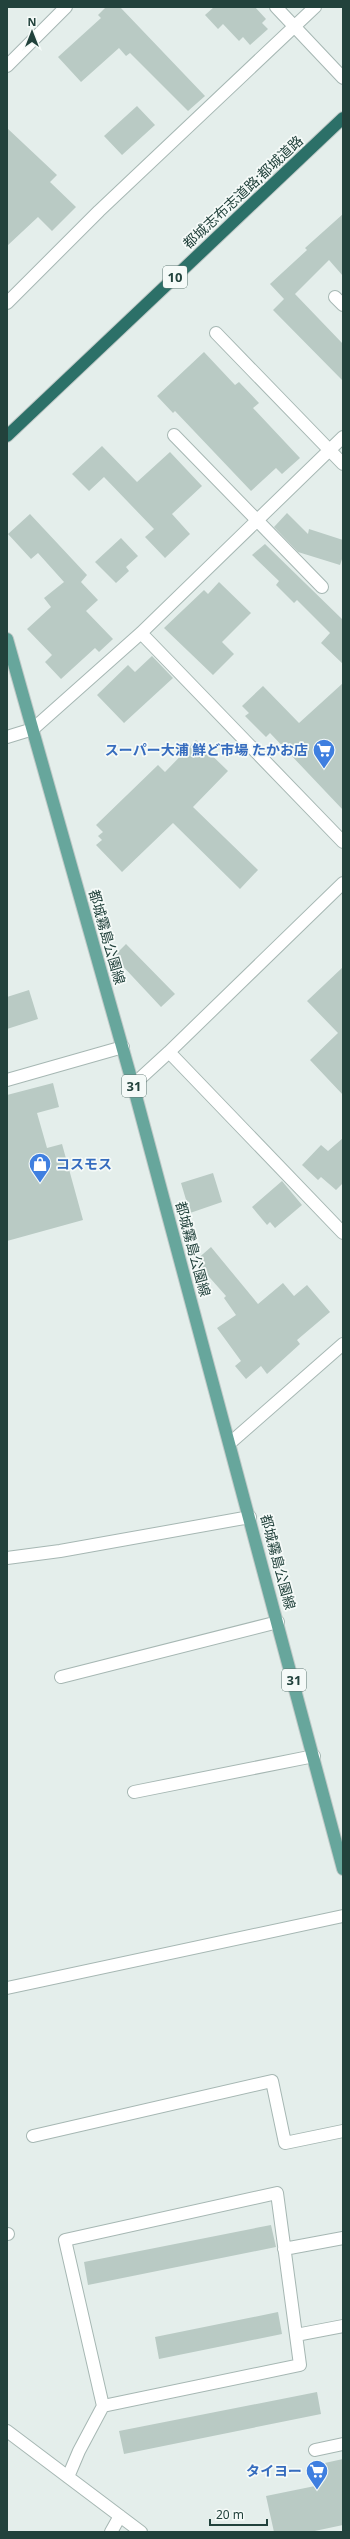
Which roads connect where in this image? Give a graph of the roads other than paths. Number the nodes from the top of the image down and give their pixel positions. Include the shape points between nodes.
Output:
1 (66, 7) edge
2 (276, 7) edge
3 (315, 7) edge
4 (294, 26) junction
5 (7, 66) edge
6 (343, 78) edge
7 (343, 118) edge
8 (7, 303) edge
9 (216, 333) dead end
10 (174, 435) dead end
11 (7, 436) edge
12 (343, 437) edge
13 (329, 450) junction
14 (343, 464) edge
15 (257, 520) junction
16 (322, 587) dead end
17 (141, 633) junction
18 (7, 639) edge
19 (33, 729) junction
20 (7, 736) edge
21 (343, 842) edge
22 (343, 883) edge
23 (123, 1047) junction
24 (169, 1052) junction
25 (7, 1080) edge
26 (133, 1085) junction
27 (343, 1233) edge
28 (343, 1344) edge
29 (230, 1444) junction
30 (250, 1517) junction
31 (7, 1558) edge
32 (278, 1622) junction
33 (61, 1677) dead end
34 (314, 1756) junction
35 (134, 1792) dead end
36 (340, 1843) edge
37 (343, 1869) edge
38 (343, 1916) edge
39 (7, 1988) edge
40 (343, 2131) edge
41 (33, 2136) dead end
42 (343, 2238) edge
43 (284, 2249) junction
44 (343, 2326) edge
45 (296, 2335) junction
46 (103, 2406) junction
47 (7, 2432) edge
48 (343, 2444) edge
49 (315, 2450) dead end
50 (68, 2477) junction
51 (120, 2516) junction
52 (111, 2532) edge
53 (141, 2532) edge

1 - 5 street
2 - 4 street
3 - 4 street
4 - 6 street
4 - 8 street via 99,211
7 - 11 highway, 都城志布志道路;都城道路 / 10
9 - 13 street
10 - 15 street
12 - 13 street
13 - 14 street
13 - 15 street
15 - 16 street
15 - 17 street
17 - 19 street
17 - 21 street
18 - 19 main road, 都城霧島公園線 / 31
19 - 20 street
19 - 23 main road, 都城霧島公園線 / 31
22 - 24 street
23 - 25 street
23 - 26 main road, 都城霧島公園線 / 31
24 - 26 street
24 - 27 street
26 - 29 main road, 都城霧島公園線 / 31
28 - 29 street
29 - 30 main road, 都城霧島公園線 / 31
30 - 31 street
30 - 32 main road, 都城霧島公園線 / 31
32 - 33 street
32 - 34 main road, 都城霧島公園線 / 31
34 - 35 street
34 - 36 main road, 都城霧島公園線 / 31
36 - 37 main road, 都城霧島公園線 / 31
38 - 39 street
40 - 41 street via 285,2143 272,2081
42 - 43 street
43 - 45 street
43 - 46 street via 277,2193 64,2240
44 - 45 street
45 - 46 street via 300,2365
46 - 50 street via 79,2450
47 - 50 street
48 - 49 street
50 - 51 street
51 - 52 street
51 - 53 street

